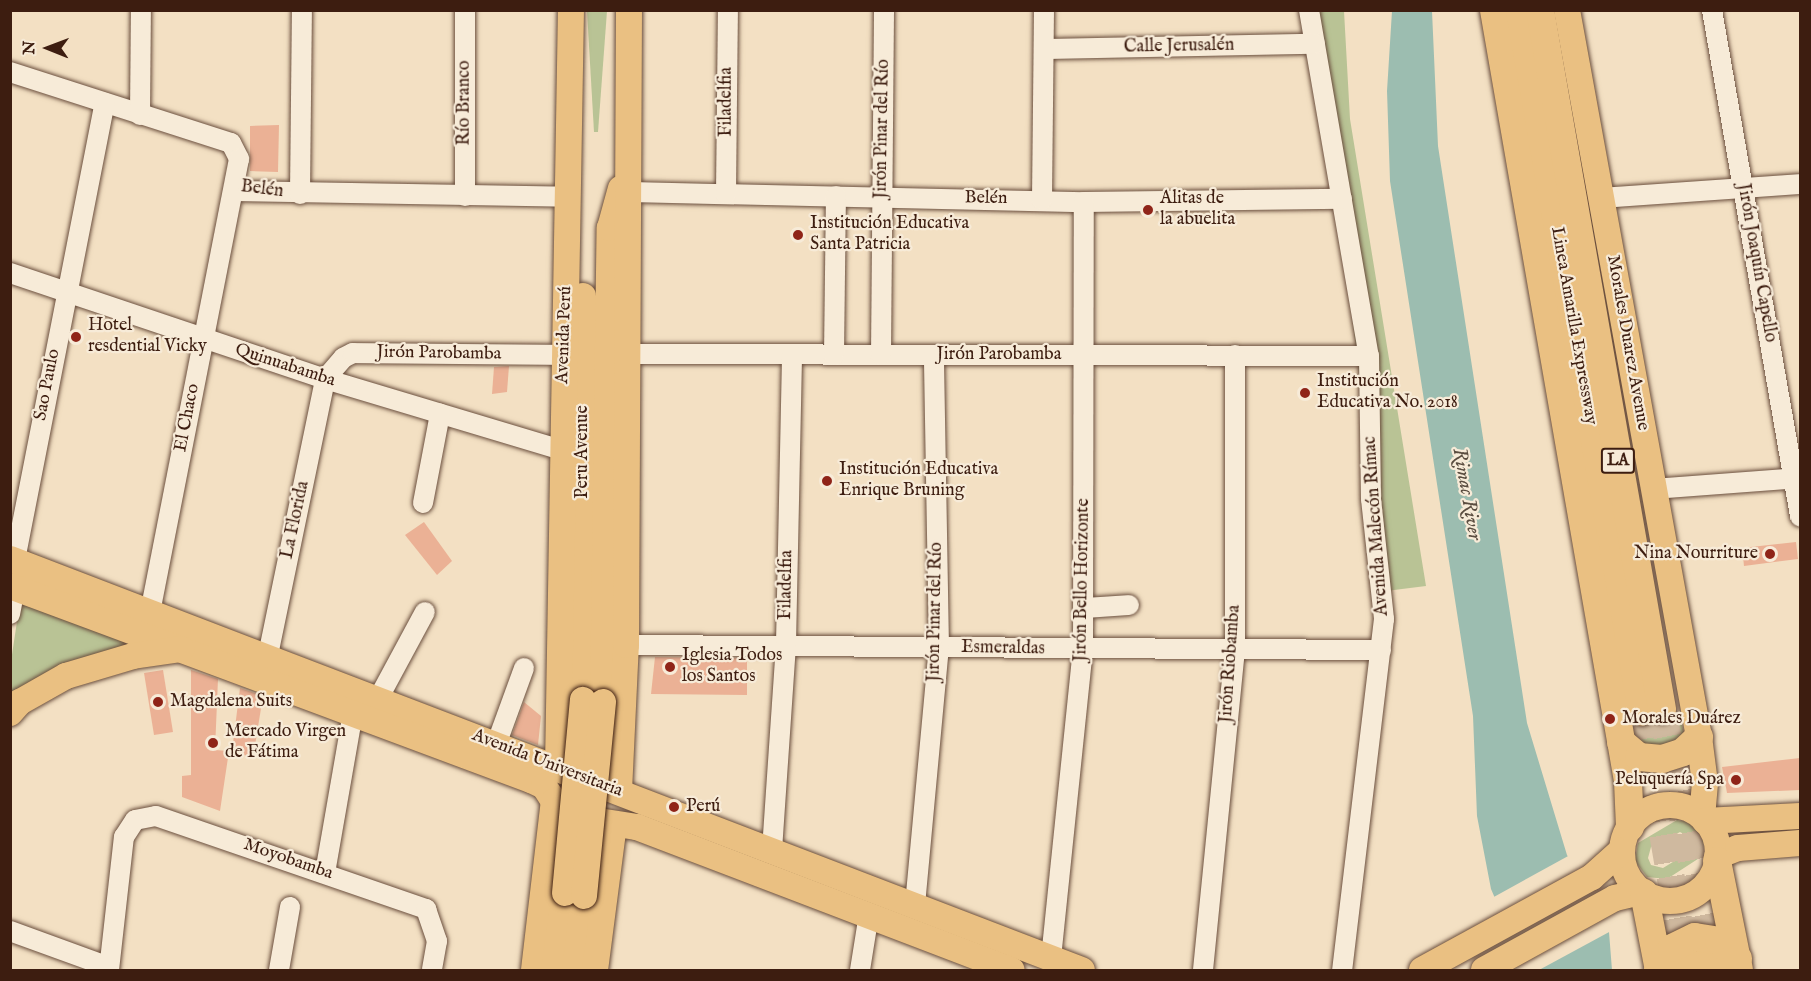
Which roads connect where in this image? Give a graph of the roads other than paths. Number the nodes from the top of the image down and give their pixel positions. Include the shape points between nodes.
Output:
1 (141, 10) edge
2 (302, 10) edge
3 (465, 10) edge
4 (571, 10) edge
5 (575, 10) edge
6 (629, 10) edge
7 (728, 10) edge
8 (884, 10) edge
9 (1044, 10) edge
10 (1309, 10) edge
11 (1494, 10) edge
12 (1520, 10) edge
13 (1540, 10) edge
14 (1567, 10) edge
15 (1712, 10) edge
16 (1315, 44) junction
17 (1044, 49) junction
18 (10, 72) edge
19 (105, 104) junction
20 (140, 116) junction
21 (630, 156) junction
22 (1800, 184) edge
23 (1743, 188) junction
24 (234, 191) junction
25 (630, 192) junction
26 (300, 194) junction
27 (726, 194) junction
28 (465, 196) junction
29 (569, 196) junction
30 (836, 196) junction
31 (882, 197) junction
32 (1600, 198) junction
33 (1342, 199) junction
34 (1042, 200) junction
35 (1084, 202) junction
36 (10, 273) edge
37 (66, 291) junction
38 (204, 339) junction
39 (629, 354) junction
40 (792, 354) junction
41 (565, 355) junction
42 (834, 355) junction
43 (881, 355) junction
44 (934, 355) junction
45 (1088, 355) junction
46 (1235, 356) junction
47 (1369, 356) junction
48 (325, 379) junction
49 (440, 414) junction
50 (562, 450) junction
51 (1797, 478) edge
52 (1653, 489) junction
53 (423, 503) dead end
54 (1800, 516) edge
55 (13, 559) edge
56 (13, 587) edge
57 (1129, 605) dead end
58 (1084, 608) junction
59 (150, 611) junction
60 (425, 612) dead end
61 (10, 614) edge
62 (786, 644) junction
63 (626, 645) junction
64 (184, 648) junction
65 (939, 648) junction
66 (1083, 650) junction
67 (1381, 650) junction
68 (1235, 651) junction
69 (267, 660) junction
70 (524, 668) dead end
71 (377, 700) junction
72 (593, 701) junction
73 (10, 713) edge
74 (353, 713) junction
75 (1699, 737) junction
76 (1621, 742) junction
77 (496, 745) junction
78 (558, 768) junction
79 (619, 791) junction
80 (554, 801) junction
81 (1800, 816) edge
82 (1704, 819) junction
83 (614, 824) junction
84 (1626, 838) junction
85 (1800, 843) edge
86 (772, 850) junction
87 (1717, 858) junction
88 (325, 873) junction
89 (1643, 892) junction
90 (574, 894) junction
91 (915, 905) junction
92 (290, 907) dead end
93 (869, 914) junction
94 (10, 932) edge
95 (1051, 958) junction
96 (1712, 964) edge
97 (109, 969) edge
98 (279, 970) edge
99 (432, 970) edge
100 (534, 970) edge
101 (554, 970) edge
102 (574, 970) edge
103 (595, 970) edge
104 (860, 970) edge
105 (1012, 970) edge
106 (1082, 970) edge
107 (1203, 970) edge
108 (1342, 970) edge
109 (1422, 970) edge
110 (1484, 970) edge
111 (1659, 970) edge

1 - 20 street
2 - 26 street
3 - 28 street, Río Branco
4 - 29 main road, Avenida Perú
5 - 72 main road, Peru Avenue via 583,134
6 - 21 main road, Peru Avenue
7 - 27 street, Filadelfia
8 - 31 street, Jirón Pinar del Río
9 - 17 street
10 - 16 street, Avenida Malecón Rímac
11 - 76 highway
12 - 13 highway, Linea Amarilla Expressway / LA via 1652,710
14 - 32 main road, Morales Duarez Avenue
15 - 23 street, Jirón Joaquín Capello
16 - 17 street, Calle Jerusalén
16 - 33 street, Avenida Malecón Rímac
17 - 34 street
18 - 19 street, Belén
19 - 20 street, Belén
19 - 37 street, Sao Paulo
20 - 24 street, Belén via 231,143 239,159
21 - 25 main road
21 - 72 main road, Peru Avenue via 610,228
22 - 23 street
23 - 32 street
23 - 51 street, Jirón Joaquín Capello
24 - 26 street, Belén
24 - 38 street, El Chaco
25 - 27 street, Belén
25 - 39 main road
26 - 28 street, Belén
27 - 30 street, Belén
28 - 29 street, Belén
29 - 41 main road, Avenida Perú
30 - 31 street, Belén
30 - 42 street
31 - 34 street, Belén
31 - 43 street, Jirón Pinar del Río
32 - 52 main road, Morales Duarez Avenue
33 - 35 street, Belén
33 - 47 street, Avenida Malecón Rímac
34 - 35 street, Belén
35 - 45 street, Jirón Bello Horizonte
36 - 37 street, Quinuabamba
37 - 38 street, Quinuabamba
37 - 55 street, Sao Paulo
38 - 48 street, Quinuabamba
38 - 59 street, El Chaco
39 - 40 street, Jirón Parobamba
39 - 63 main road
40 - 42 street, Jirón Parobamba
40 - 62 street, Filadelfia
41 - 48 street, Jirón Parobamba via 353,353
41 - 50 main road, Avenida Perú
42 - 43 street, Jirón Parobamba
43 - 44 street, Jirón Parobamba
44 - 45 street, Jirón Parobamba
44 - 65 street, Jirón Pinar del Río
45 - 46 street, Jirón Parobamba
45 - 58 street, Jirón Bello Horizonte
46 - 47 street, Jirón Parobamba
46 - 68 street, Jirón Riobamba
47 - 67 street, Avenida Malecón Rímac via 1371,499 1384,619
48 - 49 street, Quinuabamba
48 - 69 street, La Florida
49 - 50 street, Quinuabamba
49 - 53 street
50 - 78 main road, Avenida Perú
51 - 52 street
51 - 54 street, Jirón Joaquín Capello
52 - 75 main road, Morales Duarez Avenue
55 - 59 main road, Avenida Universitaria
56 - 61 street
56 - 64 main road, Avenida Universitaria
57 - 58 street
58 - 66 street, Jirón Bello Horizonte
59 - 69 main road, Avenida Universitaria
60 - 71 street
62 - 63 street, Esmeraldas
62 - 65 street, Esmeraldas
62 - 86 street, Filadelfia
63 - 79 main road
64 - 73 main road via 133,656 66,676 20,702
64 - 74 main road, Avenida Universitaria
65 - 66 street, Esmeraldas
65 - 91 street, Jirón Pinar del Río
66 - 68 street, Esmeraldas
66 - 95 street, Jirón Bello Horizonte
67 - 68 street, Esmeraldas
67 - 108 street, Avenida Malecón Rímac
68 - 107 street, Jirón Riobamba
69 - 71 main road, Avenida Universitaria
70 - 77 street
71 - 77 main road, Avenida Universitaria
72 - 90 main road, bridge
74 - 80 main road, Avenida Universitaria via 531,780 544,786
74 - 88 street
75 - 76 highway via 1683,752 1662,759 1639,757
75 - 82 main road, Morales Duarez Avenue via 1706,783
76 - 84 highway via 1632,810
77 - 78 main road, Avenida Universitaria
78 - 79 main road, Avenida Universitaria
79 - 86 main road, Avenida Universitaria
80 - 83 main road, Avenida Universitaria via 580,818
80 - 100 main road
81 - 82 main road
82 - 84 main road via 1670,805 1647,811
82 - 87 main road via 1715,837
83 - 93 main road, Avenida Universitaria via 637,827
83 - 103 main road
84 - 89 main road via 1627,873
84 - 109 main road via 1592,877
85 - 87 main road via 1738,848
86 - 91 main road, Avenida Universitaria
87 - 89 main road via 1707,882 1689,897 1666,901
87 - 96 highway
88 - 97 street, Moyobamba via 156,816 135,819 124,837
88 - 99 street, Moyobamba via 426,909 437,941
89 - 110 main road via 1606,903
89 - 111 highway
90 - 101 main road
90 - 102 main road
91 - 95 main road, Avenida Universitaria
92 - 98 street
93 - 104 street
93 - 105 main road, Avenida Universitaria
94 - 97 street
95 - 106 main road, Avenida Universitaria
96 - 111 highway via 1719,941 1695,937 1671,948

